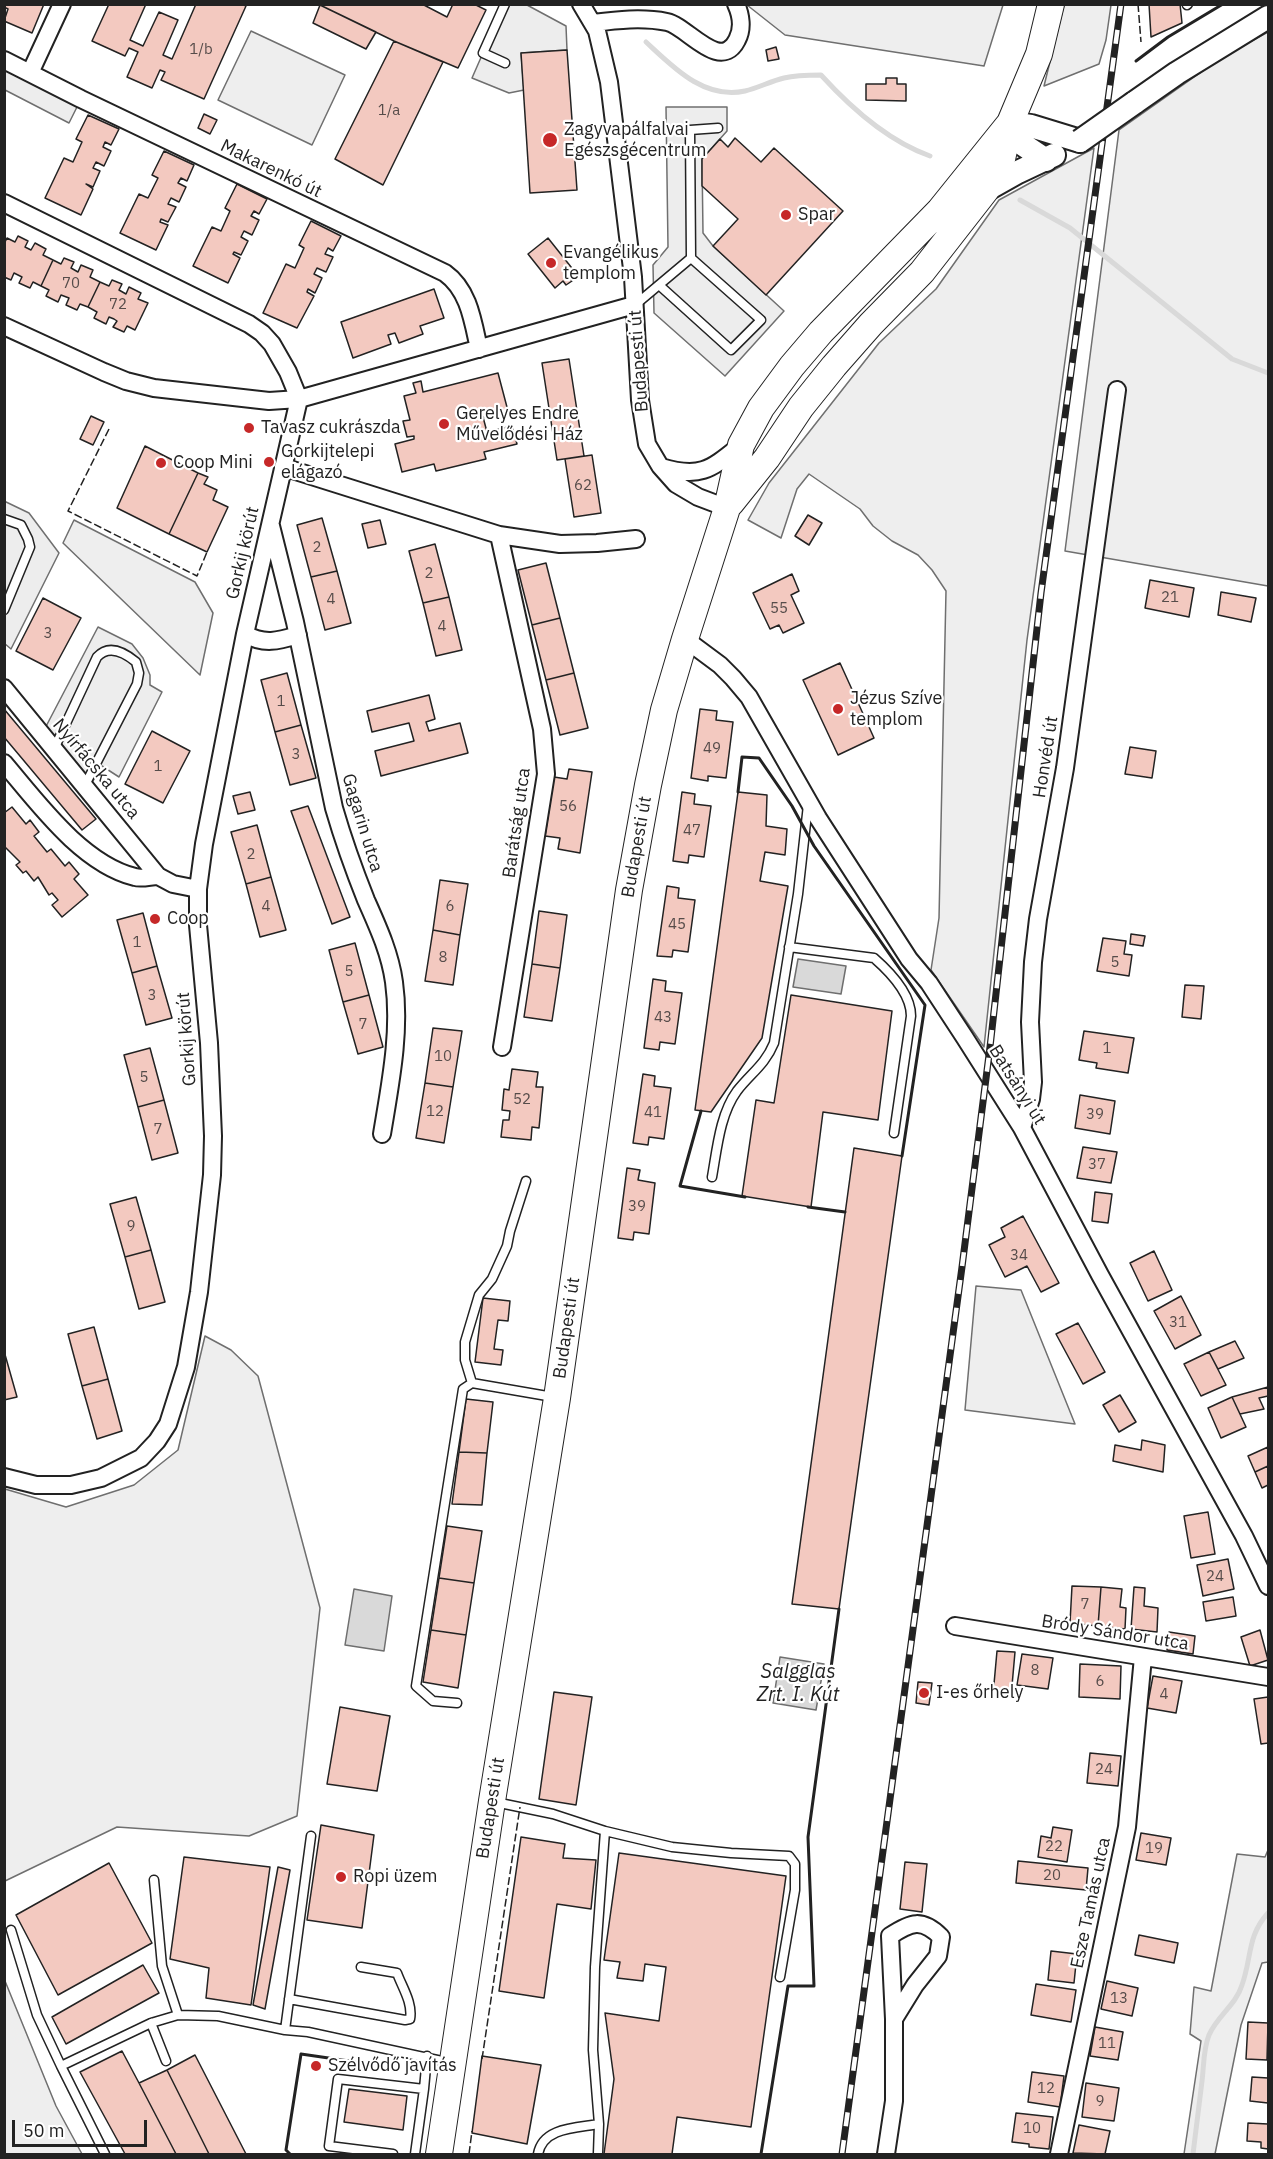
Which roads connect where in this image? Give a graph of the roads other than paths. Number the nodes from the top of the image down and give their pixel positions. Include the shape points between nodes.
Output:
1 (62, 4) edge
2 (505, 4) edge
3 (582, 4) edge
4 (736, 4) edge
5 (1051, 4) edge
6 (1269, 17) edge
7 (593, 23) junction
8 (4, 60) edge
9 (505, 63) dead end
10 (30, 73) junction
11 (1010, 123) junction
12 (718, 128) dead end
13 (1080, 141) junction
14 (1046, 160) junction
15 (986, 190) junction
16 (4, 203) edge
17 (691, 258) junction
18 (659, 285) junction
19 (634, 305) junction
20 (4, 326) edge
21 (480, 349) junction
22 (1117, 390) dead end
23 (299, 399) junction
24 (741, 445) junction
25 (660, 466) junction
26 (284, 467) junction
27 (727, 508) junction
28 (4, 519) edge
29 (270, 523) junction
30 (499, 535) junction
31 (636, 538) dead end
32 (4, 610) edge
33 (245, 634) junction
34 (298, 635) junction
35 (685, 639) junction
36 (4, 688) edge
37 (54, 749) junction
38 (4, 763) edge
39 (85, 785) junction
40 (808, 802) junction
41 (158, 876) junction
42 (198, 889) junction
43 (789, 947) junction
44 (502, 1047) dead end
45 (1022, 1128) junction
46 (894, 1132) dead end
47 (382, 1134) dead end
48 (712, 1177) dead end
49 (526, 1181) dead end
50 (472, 1383) junction
51 (556, 1398) junction
52 (4, 1477) edge
53 (1269, 1586) edge
54 (955, 1626) dead end
55 (1143, 1658) junction
56 (1269, 1677) edge
57 (458, 1703) dead end
58 (492, 1802) junction
59 (605, 1831) junction
60 (310, 1836) dead end
61 (154, 1880) dead end
62 (11, 1930) dead end
63 (361, 1966) dead end
64 (780, 1977) dead end
65 (289, 1999) junction
66 (178, 2015) junction
67 (894, 2019) junction
68 (151, 2023) junction
69 (285, 2030) junction
70 (440, 2060) junction
71 (165, 2061) dead end
72 (61, 2066) junction
73 (424, 2089) junction
74 (599, 2124) junction
75 (105, 2154) edge
76 (393, 2154) edge
77 (415, 2154) edge
78 (439, 2154) edge
79 (538, 2154) edge
80 (598, 2154) edge
81 (886, 2154) edge
82 (1059, 2154) edge

1 - 10 street
2 - 9 lane via 483,53
3 - 7 street, Budapesti út
4 - 7 street via 740,31 733,46 722,51 707,49 681,28 666,22 624,19
5 - 11 main road via 1040,54
6 - 13 main road, bridge via 1177,73
7 - 19 street, Budapesti út via 600,39 617,136
8 - 10 street, Makarenkó út
10 - 21 street, Makarenkó út via 445,273 463,293
11 - 13 main road
11 - 14 main road via 1012,138
11 - 15 main road via 1002,159
11 - 24 main road, Budapesti út via 940,210 792,366
12 - 17 lane via 690,130
13 - 14 main road
14 - 15 main road
15 - 27 main road via 922,272 871,324 801,407
16 - 23 street via 249,324 262,333 280,357
17 - 18 lane
17 - 18 lane via 761,320 731,350
18 - 19 lane
19 - 21 street
19 - 25 street, Budapesti út via 647,444
20 - 23 street via 104,372 145,386 269,401
21 - 23 street
22 - 45 street, Honvéd út via 1065,768 1038,919 1030,1022 1033,1082
23 - 26 street, Gorkij körút
24 - 25 street, Budapesti út via 713,468 678,472
24 - 27 main road, Budapesti út
25 - 27 street, Budapesti út via 686,491
26 - 29 street, Gorkij körút
26 - 30 street
27 - 35 main road, Budapesti út
28 - 32 lane via 21,525 30,547
29 - 33 street, Gorkij körút
29 - 34 street, Gagarin utca
30 - 31 street via 560,544
30 - 44 street, Barátság utca via 542,729 546,774
33 - 34 street via 265,642
33 - 42 street, Gorkij körút
34 - 47 street, Gagarin utca via 340,830 380,929 394,983 394,1049
35 - 40 street, Batsányi út via 720,665 748,697
35 - 51 main road, Budapesti út via 662,720 631,879
36 - 37 street, Nyírfácska utca
37 - 39 street, Nyírfácska utca
37 - 39 lane via 97,657 109,649 136,662 137,684
38 - 41 street via 54,823 100,862 137,878
39 - 41 street, Nyírfácska utca
40 - 43 lane
40 - 45 street, Batsányi út
41 - 42 street
42 - 52 street, Gorkij körút via 211,1091 212,1175 199,1292 174,1409 158,1441 141,1458 101,1478 54,1487
43 - 46 lane via 874,958 909,1001 911,1016
43 - 48 lane via 774,1043 768,1058 737,1092 726,1111
45 - 53 street, Batsányi út
49 - 50 lane via 507,1246 492,1279 479,1295 465,1342 465,1360
50 - 51 lane
50 - 57 lane via 463,1389 416,1686 433,1701
51 - 58 main road, Budapesti út
54 - 55 street, Bródy Sándor utca
55 - 56 street, Bródy Sándor utca
55 - 82 street, Esze Tamás utca via 1127,1827
58 - 59 lane via 553,1814
58 - 70 main road, Budapesti út
59 - 64 lane via 672,1847 789,1856 795,1864 795,1890
59 - 74 lane via 593,2050
60 - 65 lane
61 - 66 lane via 162,1966
62 - 72 lane via 37,2015
63 - 65 lane via 397,1973 409,2004 410,2019
65 - 69 lane
66 - 68 lane
66 - 69 lane via 218,2016
67 - 67 street via 890,1936 904,1927 930,1926 940,1937 939,1956
67 - 81 street via 894,2101
68 - 71 lane
68 - 72 lane
69 - 70 lane
70 - 73 lane
70 - 78 main road, Budapesti út
72 - 75 lane
73 - 76 lane via 338,2079 329,2146
73 - 77 lane
74 - 79 lane via 548,2136 539,2146
74 - 80 lane

